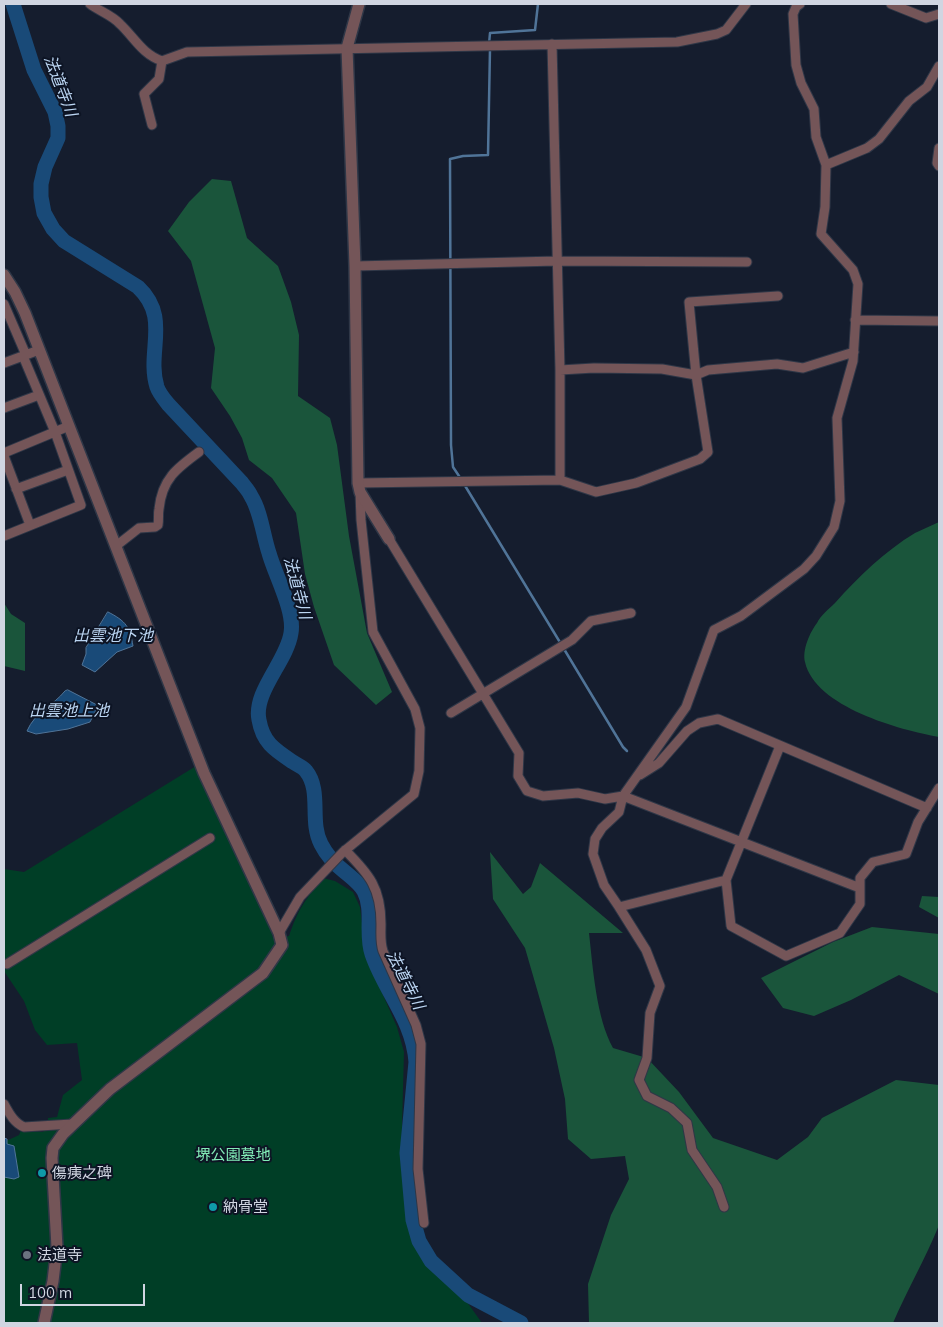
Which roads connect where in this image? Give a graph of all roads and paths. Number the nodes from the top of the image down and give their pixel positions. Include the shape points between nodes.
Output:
1 (90, 4) edge
2 (359, 4) edge
3 (746, 4) edge
4 (800, 4) edge
5 (891, 4) edge
6 (939, 14) edge
7 (552, 44) junction
8 (348, 48) junction
9 (162, 61) junction
10 (939, 66) edge
11 (152, 125) dead end
12 (939, 148) edge
13 (826, 165) junction
14 (939, 166) edge
15 (557, 261) junction
16 (746, 262) dead end
17 (355, 266) junction
18 (4, 275) edge
19 (778, 296) dead end
20 (4, 304) edge
21 (856, 320) junction
22 (939, 321) edge
23 (39, 350) junction
24 (854, 352) junction
25 (24, 355) junction
26 (4, 363) edge
27 (560, 370) junction
28 (696, 375) junction
29 (39, 395) junction
30 (4, 408) edge
31 (69, 426) junction
32 (55, 432) junction
33 (199, 452) dead end
34 (4, 454) edge
35 (68, 470) junction
36 (560, 480) junction
37 (359, 488) junction
38 (16, 489) junction
39 (30, 526) junction
40 (4, 536) edge
41 (389, 539) joint
42 (116, 546) junction
43 (631, 613) dead end
44 (483, 694) junction
45 (451, 713) dead end
46 (780, 746) junction
47 (636, 778) junction
48 (939, 788) edge
49 (623, 796) junction
50 (927, 808) junction
51 (210, 838) dead end
52 (741, 843) junction
53 (344, 851) junction
54 (726, 880) junction
55 (860, 888) junction
56 (619, 907) junction
57 (279, 933) junction
58 (7, 964) dead end
59 (4, 1104) edge
60 (72, 1124) junction
61 (724, 1207) dead end
62 (424, 1223) dead end
63 (44, 1323) edge

1 - 9 street via 120,23 152,58
2 - 8 street
3 - 7 street via 726,30 716,34 677,42
4 - 13 street via 793,14 796,65 814,109 816,137
5 - 6 street via 926,18
7 - 8 street
7 - 15 street
8 - 9 street via 187,52
8 - 17 street
9 - 11 street via 159,79 144,94
10 - 13 street via 927,87 909,101 879,139 867,148
12 - 14 street
13 - 21 street via 821,234 854,270 858,284
15 - 16 street
15 - 17 street
15 - 27 street
17 - 37 street
18 - 23 street via 25,313
19 - 28 street via 689,302
20 - 25 street
21 - 22 street
21 - 24 street
23 - 25 street
23 - 31 street
24 - 28 street via 803,368 777,364 708,370
24 - 47 street via 837,418 840,501 834,527 804,569 741,616 714,630 686,707
25 - 26 street
25 - 29 street
27 - 28 street via 662,369
27 - 36 street
28 - 36 street via 708,452 700,460 636,483 596,492
29 - 30 street
29 - 32 street
31 - 32 street
31 - 42 street
32 - 34 street
32 - 35 street
33 - 42 street via 172,473 163,491 158,525 139,528
34 - 38 street
35 - 38 street
35 - 39 street via 81,505
36 - 37 street
37 - 41 street
37 - 53 street via 373,632 415,709 420,728 419,771 414,794
38 - 39 street
39 - 40 street
41 - 44 street
42 - 57 street via 204,772
43 - 44 street via 591,621 572,640
44 - 45 street
44 - 49 street via 519,753 518,776 527,791 542,796 578,793 605,799
46 - 47 street via 718,718 699,723 687,731 659,763
46 - 50 street
46 - 52 street
47 - 49 street
48 - 50 street
49 - 52 street
49 - 56 street via 619,812 595,838 593,854 604,885
50 - 55 street via 906,854 873,862 860,878
51 - 58 street
52 - 54 street
52 - 55 street
53 - 57 street via 300,897
53 - 62 street via 366,871 375,888 383,951 416,1025 421,1044 418,1169
54 - 55 street via 730,926 786,956 840,933 860,904
54 - 56 street
56 - 61 street via 646,950 660,986 650,1014 647,1058 639,1080 647,1096 671,1108 687,1123 692,1150 717,1187
57 - 60 street via 282,945 263,973 110,1089
59 - 60 street via 10,1116 24,1127
60 - 63 street via 53,1148 56,1247

